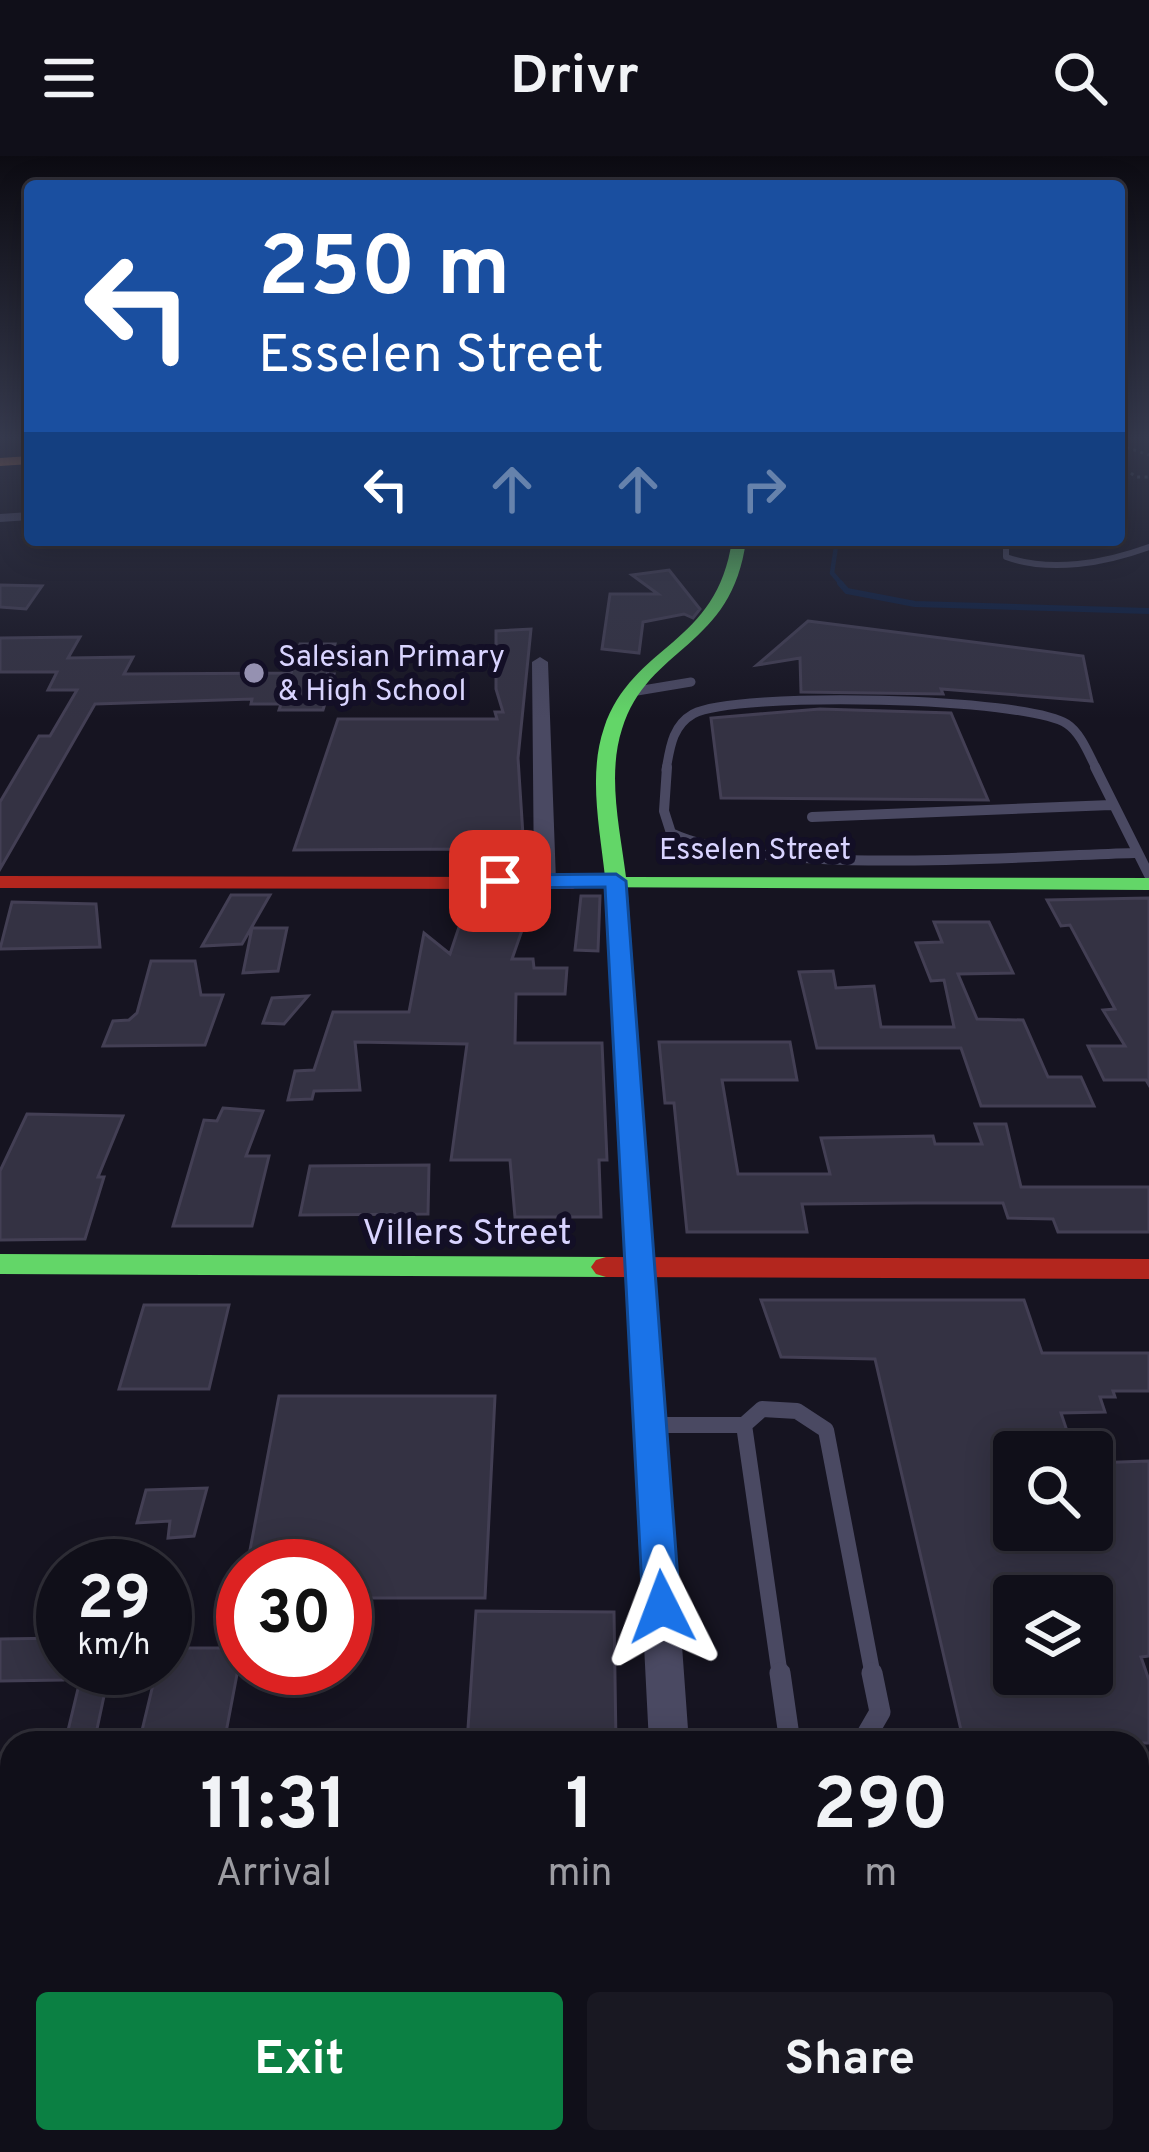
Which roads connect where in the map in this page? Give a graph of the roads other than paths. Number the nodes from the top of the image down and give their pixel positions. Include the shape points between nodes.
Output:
1 (740, 546) edge
2 (1006, 546) edge
3 (1149, 548) edge
4 (540, 662) dead end
5 (691, 682) dead end
6 (637, 691) junction
7 (1111, 805) junction
8 (812, 817) dead end
9 (1134, 853) junction
10 (1149, 880) edge
11 (545, 881) junction
12 (616, 881) junction
13 (0, 882) edge
14 (0, 1264) edge
15 (642, 1268) junction
16 (1149, 1269) edge
17 (652, 1425) junction
18 (744, 1425) junction
19 (668, 1731) edge
20 (788, 1731) edge
21 (869, 1731) edge

1 - 6 street via 729,593 704,633
2 - 3 lane via 1013,560 1064,566
4 - 11 street
5 - 6 lane
6 - 12 street via 621,708 608,764
7 - 8 lane
7 - 9 lane
7 - 9 lane via 1075,730 1048,715 773,704 717,707 683,720 669,757 666,812 682,843 742,854
9 - 10 lane
10 - 12 street, Esselen Street
11 - 12 street, Esselen Street
11 - 13 street, Esselen Street
12 - 15 street
14 - 15 street, Villers Street
15 - 16 street, Villers Street
15 - 17 street
17 - 18 lane
17 - 19 street
18 - 20 lane
18 - 21 lane via 762,1409 796,1411 826,1430 880,1712

